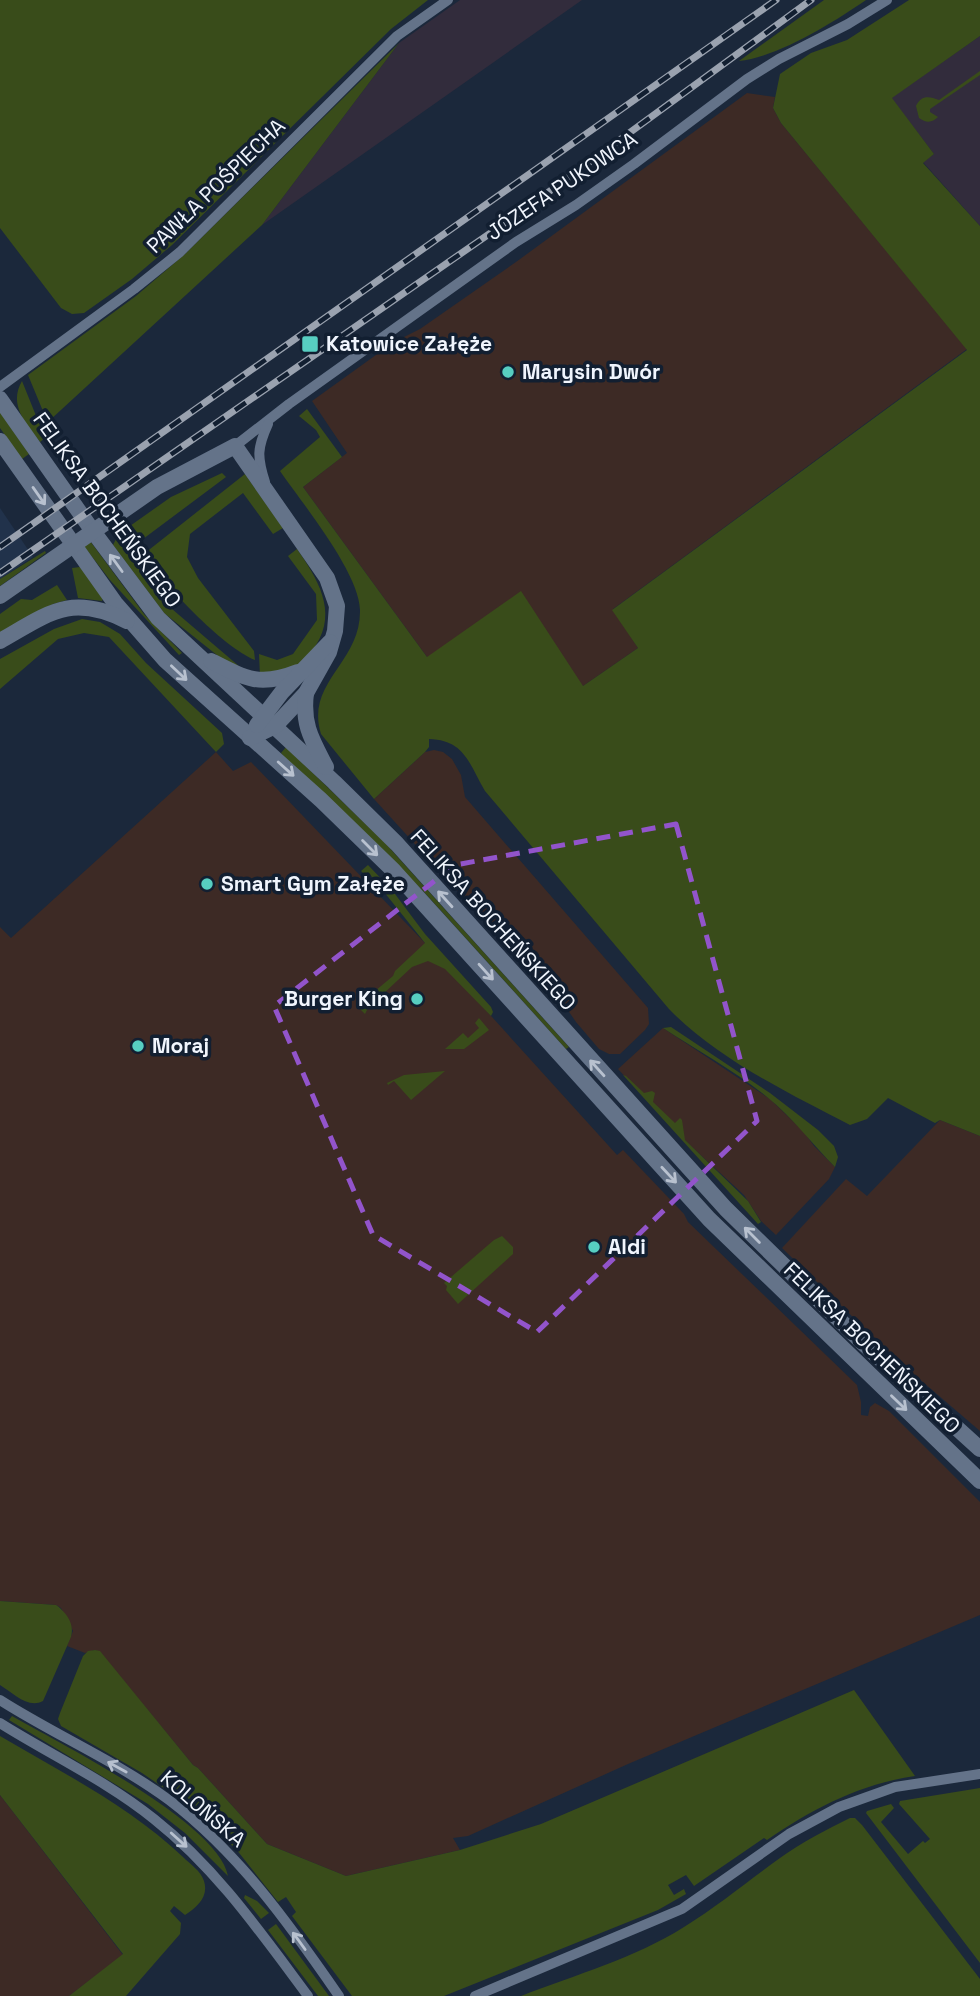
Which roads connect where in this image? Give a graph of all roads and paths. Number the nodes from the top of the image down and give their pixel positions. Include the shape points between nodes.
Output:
1 (448, 0) edge
2 (887, 0) edge
3 (0, 387) edge
4 (0, 399) edge
5 (269, 421) junction
6 (0, 440) edge
7 (235, 446) junction
8 (269, 495) junction
9 (0, 596) edge
10 (132, 624) junction
11 (332, 640) junction
12 (0, 641) edge
13 (196, 655) junction
14 (300, 672) junction
15 (306, 693) junction
16 (269, 720) junction
17 (250, 738) junction
18 (334, 782) junction
19 (980, 1449) edge
20 (980, 1481) edge
21 (0, 1700) edge
22 (0, 1723) edge
23 (980, 1774) edge
24 (308, 1996) edge
25 (339, 1996) edge
26 (475, 1996) edge

1 - 3 street, PAWŁA POŚPIECHA via 397,36 180,252
2 - 5 street, JÓZEFA PUKOWCA via 747,79
13 -> 4 main road, FELIKSA BOCHEŃSKIEGO via 140,596
5 - 7 street, JÓZEFA PUKOWCA
5 - 8 street via 258,460
6 -> 10 main road, FELIKSA BOCHEŃSKIEGO
7 - 8 main road
7 - 9 main road, JÓZEFA PUKOWCA via 158,487
8 - 11 main road via 333,591 338,619
10 - 12 main road via 97,608 73,607 40,618
10 -> 17 main road, FELIKSA BOCHEŃSKIEGO
11 - 14 main road
11 - 15 main road
13 - 14 main road via 255,680 278,680
13 - 16 main road, FELIKSA BOCHEŃSKIEGO
14 - 16 main road
15 - 16 main road
15 - 18 main road via 305,724
16 - 17 main road
16 - 18 main road, FELIKSA BOCHEŃSKIEGO
17 -> 20 main road, FELIKSA BOCHEŃSKIEGO via 424,902 709,1219
19 -> 18 main road, FELIKSA BOCHEŃSKIEGO via 726,1209 397,844
25 -> 21 street, KOLOŃSKA via 245,1872 197,1824 140,1780
22 -> 24 street, KOLOŃSKA via 126,1798 180,1840 228,1891
23 - 26 street via 895,1787 839,1807 779,1840 682,1909

